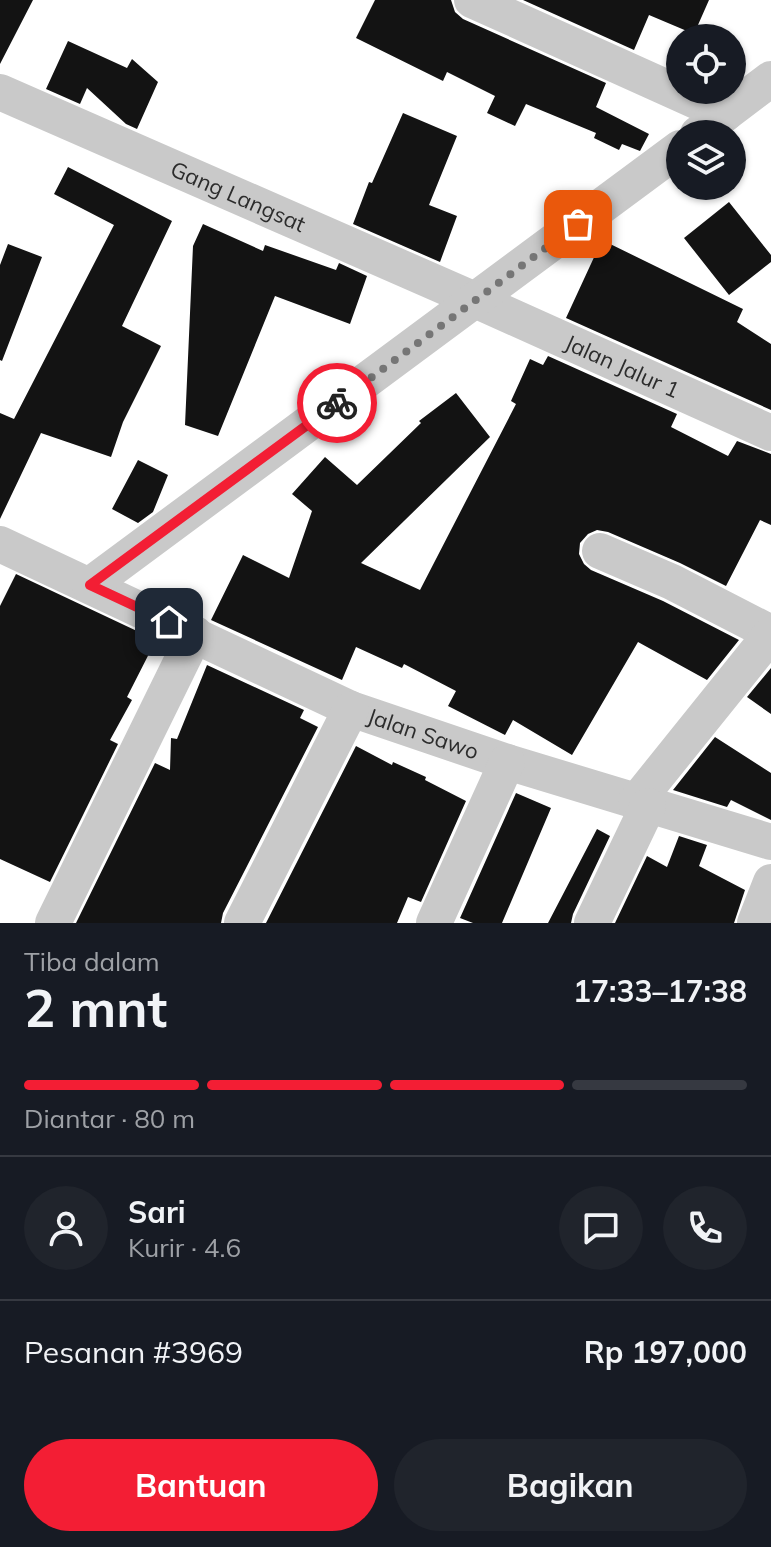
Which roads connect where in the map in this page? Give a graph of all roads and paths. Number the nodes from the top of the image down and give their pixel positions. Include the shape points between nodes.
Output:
1 (472, 0) edge
2 (771, 79) edge
3 (0, 92) edge
4 (703, 120) edge
5 (716, 120) edge
6 (666, 158) edge
7 (475, 300) junction
8 (771, 433) edge
9 (600, 551) dead end
10 (3, 555) edge
11 (90, 585) junction
12 (195, 634) junction
13 (771, 634) edge
14 (351, 709) junction
15 (507, 762) junction
16 (642, 804) junction
17 (771, 842) edge
18 (771, 882) edge
19 (53, 923) edge
20 (242, 923) edge
21 (434, 923) edge
22 (592, 923) edge
23 (755, 923) edge

1 - 4 street
2 - 5 street
3 - 7 street, Gang Langsat
6 - 7 street
7 - 8 street, Jalan Jalur 1
7 - 11 street
9 - 13 street
10 - 11 street, Jalan Sawo
11 - 12 street, Jalan Sawo
12 - 14 street, Jalan Sawo
12 - 19 street
13 - 16 street
14 - 15 street, Jalan Sawo
14 - 20 street
15 - 16 street, Jalan Sawo
15 - 21 street
16 - 17 street, Jalan Sawo
16 - 22 street
18 - 23 street

